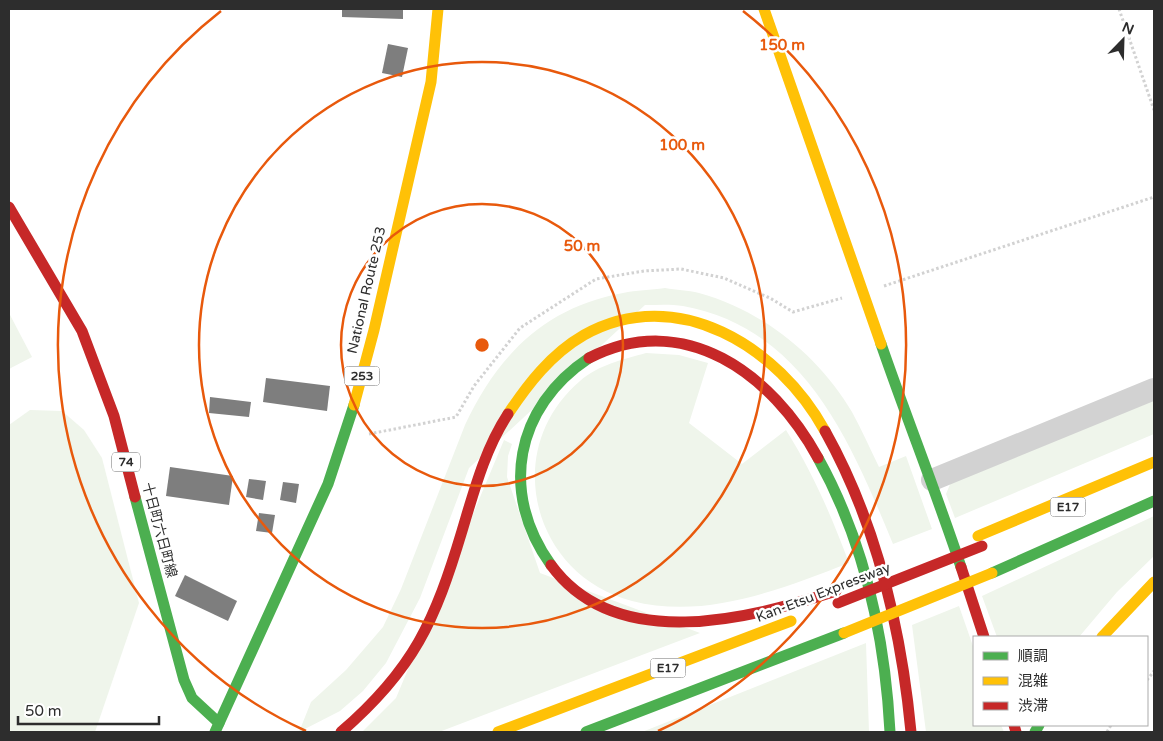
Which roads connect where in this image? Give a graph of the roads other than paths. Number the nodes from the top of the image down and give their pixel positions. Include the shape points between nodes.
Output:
1 (438, 9) edge
2 (764, 9) edge
3 (9, 207) edge
4 (1154, 389) edge
5 (1154, 462) edge
6 (1154, 468) edge
7 (932, 480) junction
8 (1154, 500) edge
9 (980, 541) junction
10 (1154, 582) edge
11 (801, 617) dead end
12 (984, 636) edge
13 (1103, 636) edge
14 (217, 727) edge
15 (341, 732) edge
16 (498, 732) edge
17 (586, 732) edge
18 (890, 732) edge
19 (911, 732) edge

1 - 14 main road, National Route 253 / 253 via 430,82 374,330 347,431 313,520
2 - 7 main road via 917,446
3 - 14 main road, 十日町六日町線 / 74 via 82,331 114,416 184,680 192,698
4 - 7 street
5 - 9 main road
6 - 9 main road, Kan-Etsu Expressway / E17
7 - 12 main road
8 - 17 main road, E17, bridge via 992,573
9 - 18 main road, Kan-Etsu Expressway / E17, bridge via 834,600 758,615 688,622 651,620 623,614 573,590 552,569 535,544 525,520 520,494 520,469 534,419 563,378 585,361 610,347 634,342 660,339 709,350 733,361 756,378 792,416 812,448 847,519 860,554 874,604
10 - 13 main road
11 - 16 main road, Kan-Etsu Expressway / E17
15 - 19 main road via 389,688 420,642 443,586 491,444 516,398 570,343 619,320 648,317 677,318 730,334 781,371 819,419 864,513 891,591 904,658

